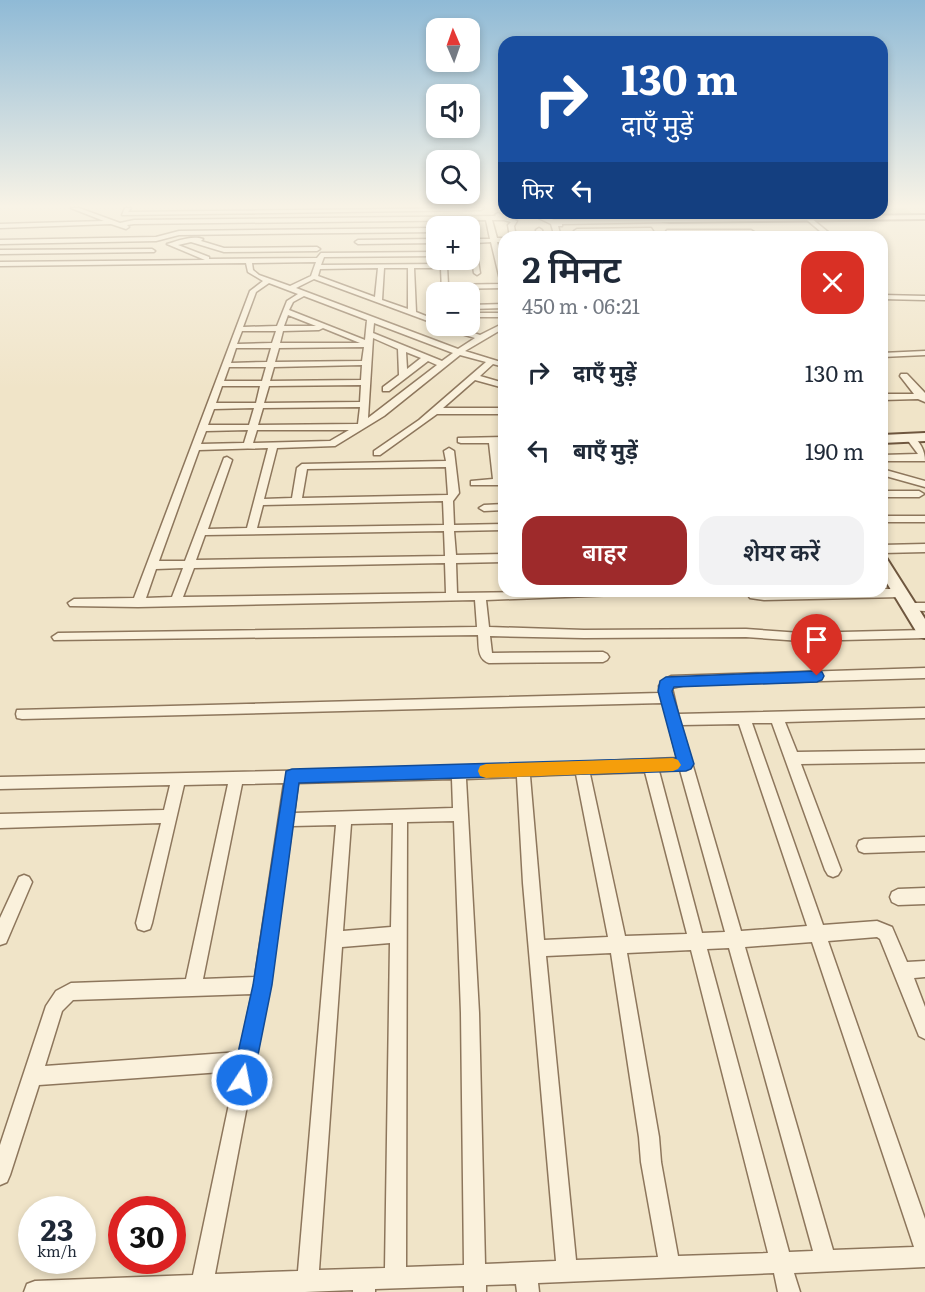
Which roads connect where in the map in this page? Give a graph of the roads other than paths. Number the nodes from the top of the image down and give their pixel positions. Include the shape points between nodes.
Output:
1 (251, 268) edge
2 (317, 268) edge
3 (346, 268) edge
4 (381, 268) edge
5 (411, 268) edge
6 (476, 270) edge
7 (477, 273) dead end
8 (314, 278) junction
9 (269, 280) junction
10 (498, 286) edge
11 (480, 287) edge
12 (291, 288) junction
13 (338, 289) junction
14 (304, 293) junction
15 (888, 297) edge
16 (925, 298) edge
17 (498, 299) edge
18 (480, 300) edge
19 (378, 301) junction
20 (498, 306) edge
21 (480, 307) edge
22 (285, 311) junction
23 (412, 313) junction
24 (480, 315) edge
25 (498, 315) edge
26 (371, 318) junction
27 (426, 318) edge
28 (282, 328) junction
29 (328, 328) junction
30 (240, 329) junction
31 (498, 329) edge
32 (494, 331) junction
33 (498, 332) edge
34 (476, 336) edge
35 (482, 338) junction
36 (369, 341) junction
37 (276, 345) junction
38 (234, 346) junction
39 (402, 348) junction
40 (459, 352) junction
41 (925, 353) edge
42 (888, 355) edge
43 (427, 358) junction
44 (491, 362) junction
45 (366, 363) junction
46 (272, 364) junction
47 (498, 364) edge
48 (226, 365) junction
49 (444, 365) junction
50 (403, 376) junction
51 (904, 376) dead end
52 (475, 377) junction
53 (366, 382) junction
54 (267, 383) junction
55 (220, 384) junction
56 (498, 384) edge
57 (386, 389) dead end
58 (888, 397) edge
59 (924, 398) edge
60 (261, 404) junction
61 (364, 404) junction
62 (212, 406) junction
63 (435, 411) junction
64 (498, 411) edge
65 (255, 427) junction
66 (362, 427) junction
67 (204, 428) junction
68 (888, 437) edge
69 (925, 437) edge
70 (910, 438) junction
71 (461, 440) dead end
72 (493, 440) junction
73 (498, 440) edge
74 (248, 446) junction
75 (273, 446) junction
76 (306, 446) junction
77 (196, 447) junction
78 (449, 451) dead end
79 (377, 453) dead end
80 (888, 458) edge
81 (925, 458) edge
82 (227, 460) dead end
83 (450, 464) junction
84 (498, 466) edge
85 (302, 468) junction
86 (888, 474) edge
87 (498, 482) edge
88 (474, 483) dead end
89 (925, 484) edge
90 (888, 494) edge
91 (919, 494) dead end
92 (448, 499) junction
93 (297, 500) junction
94 (259, 502) junction
95 (498, 507) edge
96 (484, 508) dead end
97 (888, 519) edge
98 (925, 519) edge
99 (498, 527) edge
100 (450, 528) junction
101 (251, 531) junction
102 (201, 532) junction
103 (925, 548) edge
104 (888, 549) edge
105 (498, 558) edge
106 (451, 560) junction
107 (190, 564) junction
108 (151, 565) junction
109 (888, 571) edge
110 (498, 596) edge
111 (452, 597) junction
112 (480, 597) junction
113 (789, 597) edge
114 (176, 602) junction
115 (912, 602) edge
116 (74, 603) dead end
117 (138, 603) junction
118 (483, 631) junction
119 (925, 633) edge
120 (58, 637) dead end
121 (603, 657) dead end
122 (925, 674) edge
123 (667, 698) junction
124 (925, 713) edge
125 (22, 714) dead end
126 (777, 717) junction
127 (744, 718) junction
128 (673, 720) junction
129 (925, 756) edge
130 (793, 758) junction
131 (686, 764) junction
132 (650, 765) junction
133 (582, 768) junction
134 (523, 769) junction
135 (459, 773) junction
136 (292, 776) junction
137 (236, 777) junction
138 (178, 778) junction
139 (0, 783) edge
140 (461, 814) junction
141 (170, 816) junction
142 (400, 816) junction
143 (344, 818) junction
144 (286, 820) junction
145 (0, 821) edge
146 (925, 844) edge
147 (864, 846) dead end
148 (833, 870) dead end
149 (24, 882) dead end
150 (925, 896) edge
151 (898, 897) dead end
152 (144, 923) dead end
153 (399, 934) junction
154 (818, 935) junction
155 (0, 938) edge
156 (736, 939) junction
157 (334, 940) junction
158 (695, 942) junction
159 (618, 945) junction
160 (537, 948) junction
161 (925, 969) edge
162 (901, 971) junction
163 (262, 985) junction
164 (193, 988) junction
165 (925, 1028) edge
166 (246, 1061) junction
167 (33, 1076) junction
168 (0, 1175) edge
169 (925, 1249) edge
170 (925, 1257) edge
171 (826, 1261) junction
172 (781, 1263) junction
173 (670, 1267) junction
174 (567, 1271) junction
175 (396, 1278) junction
176 (308, 1281) junction
177 (527, 1282) edge
178 (474, 1283) edge
179 (364, 1285) edge
180 (210, 1287) edge
181 (274, 1287) edge
182 (108, 1291) edge
183 (35, 1292) edge
184 (49, 1292) edge
185 (789, 1292) edge

1 - 9 street
2 - 8 street
3 - 13 street
4 - 19 street
5 - 23 street
6 - 7 street
8 - 12 street
8 - 13 street
9 - 12 street
9 - 30 street via 253,291
10 - 11 street
12 - 14 street
13 - 19 street
14 - 22 street via 290,301
14 - 26 street
15 - 16 street
17 - 18 street
19 - 23 street
20 - 21 street
22 - 28 street
22 - 29 street
23 - 27 street
24 - 25 street
26 - 36 street
26 - 40 street
28 - 29 street
28 - 30 street
28 - 37 street
29 - 36 street
30 - 38 street
31 - 32 street
32 - 33 street
32 - 35 street
34 - 35 street
35 - 40 street
36 - 37 street
36 - 39 street
36 - 45 street
37 - 38 street
37 - 46 street
38 - 48 street
39 - 43 street
39 - 50 street
40 - 44 street
40 - 49 street
41 - 42 street
43 - 49 street
43 - 50 street
44 - 47 street
44 - 52 street
45 - 46 street
45 - 53 street
46 - 48 street
46 - 54 street
48 - 55 street
49 - 66 street
50 - 57 street
51 - 59 street
52 - 56 street
52 - 63 street
53 - 54 street
53 - 61 street
54 - 55 street
54 - 60 street
55 - 62 street
58 - 59 street
60 - 61 street
60 - 62 street
60 - 65 street
61 - 66 street
62 - 67 street
63 - 64 street
63 - 79 street
65 - 66 street
65 - 67 street
65 - 74 street
66 - 76 street via 332,444
67 - 77 street
68 - 70 street
69 - 70 street
70 - 81 street
71 - 72 street
72 - 73 street
72 - 84 street
74 - 75 street
74 - 77 street
75 - 76 street
75 - 94 street
76 - 85 street
77 - 108 street
78 - 83 street
80 - 81 street
82 - 102 street
83 - 85 street
83 - 92 street via 454,496
85 - 93 street
86 - 89 street
87 - 88 street
90 - 91 street
92 - 93 street
92 - 100 street
93 - 94 street
94 - 101 street
95 - 96 street
97 - 98 street
99 - 100 street
100 - 101 street
100 - 106 street
101 - 102 street
102 - 107 street
103 - 104 street
105 - 106 street
106 - 107 street
106 - 111 street
107 - 108 street
107 - 114 street
108 - 117 street
109 - 115 street
110 - 112 street
111 - 112 street
111 - 114 street
112 - 118 street
113 - 115 street
114 - 117 street
115 - 119 street
116 - 117 street
118 - 119 street via 801,637
118 - 120 street
118 - 121 street via 489,658
122 - 123 street via 671,681 666,686
123 - 125 street
123 - 128 street
124 - 126 street
126 - 127 street
126 - 130 street
127 - 128 street
127 - 154 street
128 - 131 street
129 - 130 street
130 - 148 street
131 - 132 street
131 - 156 street
132 - 133 street
132 - 158 street
133 - 134 street
133 - 159 street
134 - 135 street
134 - 160 street
135 - 136 street
135 - 140 street
136 - 137 street
136 - 144 street
137 - 138 street
137 - 164 street
138 - 139 street
138 - 141 street
140 - 142 street
140 - 178 street via 469,991
141 - 145 street
141 - 152 street
142 - 143 street
142 - 153 street
143 - 144 street
143 - 157 street
144 - 163 street
146 - 147 street
149 - 155 street
150 - 151 street
153 - 157 street
153 - 175 street
154 - 156 street
154 - 162 street via 877,929 885,933
154 - 169 street
156 - 158 street
156 - 171 street
157 - 176 street
158 - 159 street
158 - 172 street
159 - 160 street
159 - 173 street
160 - 174 street
161 - 162 street
162 - 165 street
163 - 164 street
163 - 166 street
164 - 167 street via 70,993 62,997 55,1006
166 - 167 street
166 - 180 street
167 - 168 street
170 - 171 street
171 - 172 street
172 - 173 street
172 - 185 street
173 - 174 street
174 - 177 street
175 - 178 street
175 - 179 street
176 - 179 street
176 - 181 street
177 - 178 street
180 - 181 street
180 - 182 street
182 - 184 street
183 - 184 street

